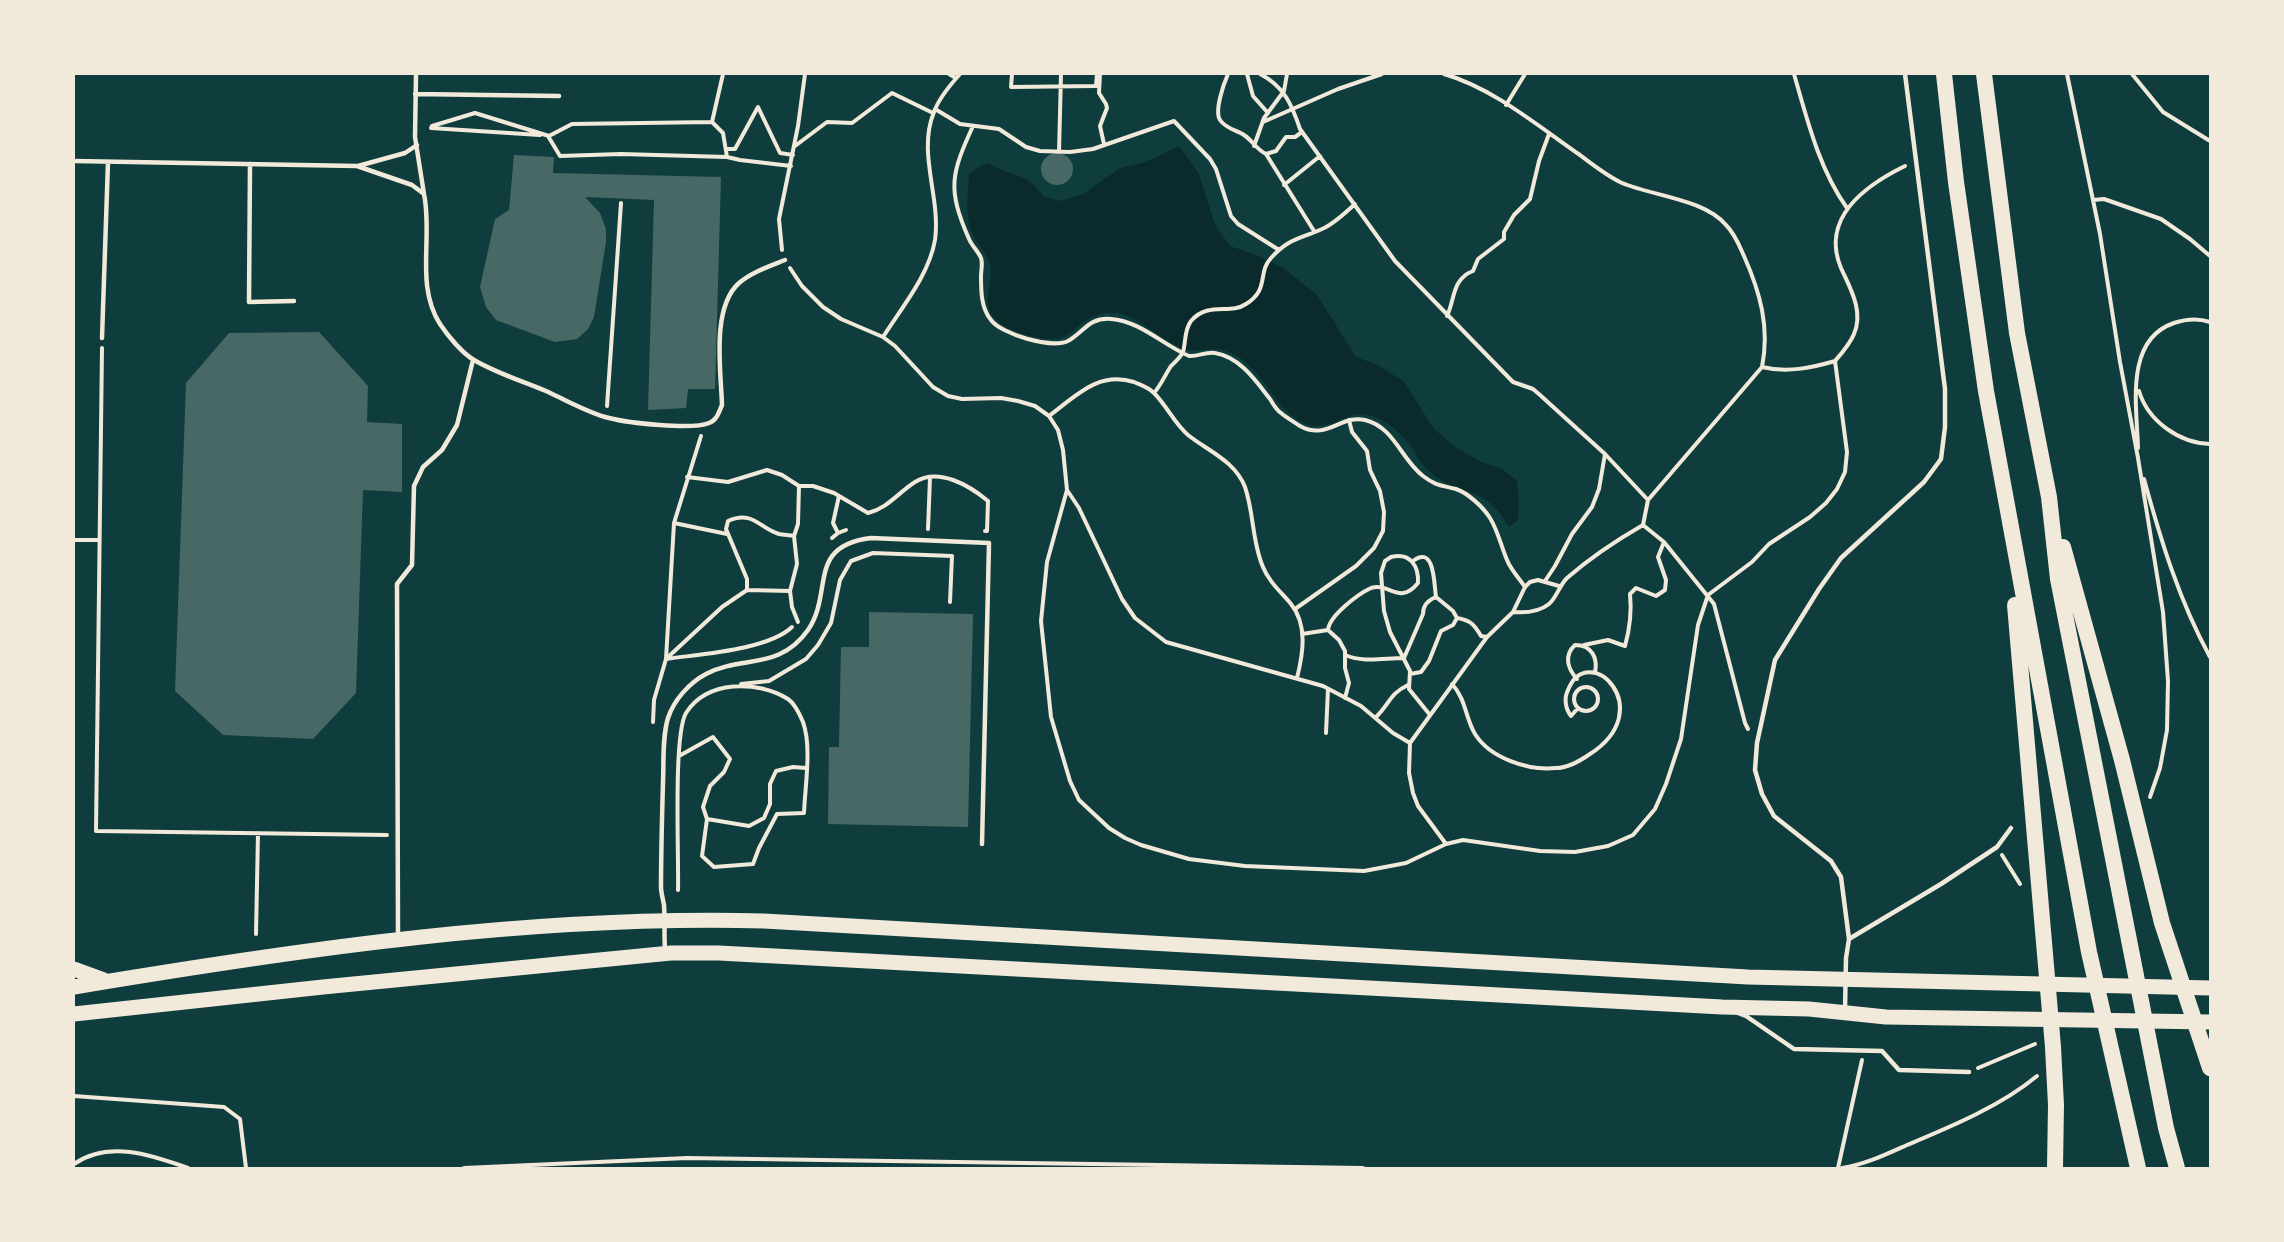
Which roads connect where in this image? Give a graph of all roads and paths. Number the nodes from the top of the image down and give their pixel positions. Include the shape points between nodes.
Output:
1 (416, 74) edge
2 (723, 74) edge
3 (805, 74) edge
4 (949, 74) edge
5 (960, 74) edge
6 (1012, 74) edge
7 (1061, 74) edge
8 (1098, 74) edge
9 (1228, 74) edge
10 (1247, 74) edge
11 (1263, 74) edge
12 (1287, 74) edge
13 (1382, 74) edge
14 (1444, 74) edge
15 (1525, 74) edge
16 (1794, 74) edge
17 (1905, 74) edge
18 (1944, 74) edge
19 (1984, 74) edge
20 (2132, 74) edge
21 (956, 78) junction
22 (1098, 86) junction
23 (1061, 87) junction
24 (1284, 91) junction
25 (415, 94) junction
26 (559, 96) dead end
27 (1506, 105) junction
28 (1294, 109) junction
29 (934, 111) junction
30 (1268, 113) junction
31 (712, 122) junction
32 (1263, 122) junction
33 (973, 126) junction
34 (1302, 132) junction
35 (1549, 134) junction
36 (549, 136) junction
37 (2211, 141) edge
38 (1104, 144) junction
39 (417, 145) junction
40 (1254, 146) junction
41 (794, 147) junction
42 (727, 148) junction
43 (1059, 152) junction
44 (793, 154) junction
45 (1266, 154) junction
46 (1320, 156) junction
47 (1914, 156) junction
48 (727, 157) junction
49 (74, 161) edge
50 (108, 162) junction
51 (250, 164) junction
52 (357, 166) junction
53 (791, 166) junction
54 (1284, 185) junction
55 (424, 194) junction
56 (2093, 200) dead end
57 (621, 203) dead end
58 (1355, 204) junction
59 (1847, 208) junction
60 (1314, 231) junction
61 (1279, 250) junction
62 (2211, 256) edge
63 (785, 260) junction
64 (294, 301) dead end
65 (1447, 316) junction
66 (2211, 322) edge
67 (883, 337) junction
68 (102, 338) joint
69 (1182, 353) junction
70 (473, 360) junction
71 (1835, 361) junction
72 (1762, 367) junction
73 (2137, 384) junction
74 (1154, 393) junction
75 (1049, 416) junction
76 (607, 418) junction
77 (1349, 420) junction
78 (705, 423) junction
79 (2211, 444) edge
80 (1605, 454) junction
81 (687, 477) junction
82 (930, 478) junction
83 (799, 486) junction
84 (1067, 490) junction
85 (839, 495) junction
86 (2049, 497) junction
87 (1648, 500) junction
88 (2007, 506) junction
89 (674, 524) junction
90 (1643, 525) junction
91 (928, 529) dead end
92 (987, 531) dead end
93 (838, 532) dead end
94 (728, 535) junction
95 (794, 536) junction
96 (74, 540) edge
97 (99, 540) junction
98 (1664, 542) junction
99 (1413, 561) junction
100 (1545, 581) junction
101 (1559, 586) junction
102 (1382, 587) junction
103 (1525, 587) junction
104 (747, 590) junction
105 (790, 591) junction
106 (1708, 595) junction
107 (1436, 597) junction
108 (950, 602) dead end
109 (1295, 609) junction
110 (1513, 612) junction
111 (1457, 618) junction
112 (798, 621) dead end
113 (1329, 630) junction
114 (1302, 634) junction
115 (1487, 637) junction
116 (1584, 645) junction
117 (1345, 655) junction
118 (2211, 657) edge
119 (1404, 658) junction
120 (666, 659) junction
121 (1595, 673) junction
122 (1410, 674) junction
123 (1297, 678) junction
124 (1577, 679) junction
125 (1452, 684) junction
126 (735, 685) junction
127 (1408, 685) junction
128 (1328, 689) junction
129 (1345, 698) junction
130 (1578, 708) junction
131 (1430, 715) junction
132 (1376, 717) junction
133 (653, 723) dead end
134 (1326, 733) dead end
135 (1410, 743) junction
136 (1757, 743) junction
137 (679, 756) junction
138 (806, 768) junction
139 (770, 804) junction
140 (777, 814) junction
141 (707, 819) junction
142 (2011, 828) dead end
143 (258, 833) junction
144 (397, 835) junction
145 (982, 844) dead end
146 (1446, 844) junction
147 (678, 890) dead end
148 (664, 921) junction
149 (256, 934) dead end
150 (1849, 939) junction
151 (398, 940) junction
152 (665, 954) junction
153 (74, 969) edge
154 (1845, 980) junction
155 (107, 981) junction
156 (74, 987) edge
157 (2211, 988) edge
158 (1722, 1007) junction
159 (107, 1010) junction
160 (1845, 1013) junction
161 (74, 1014) edge
162 (74, 1020) edge
163 (2211, 1022) edge
164 (2043, 1040) dead end
165 (1864, 1050) junction
166 (2211, 1068) edge
167 (1969, 1072) joint
168 (74, 1096) edge
169 (1937, 1132) dead end
170 (74, 1164) edge
171 (188, 1168) edge
172 (246, 1168) edge
173 (464, 1168) edge
174 (1364, 1168) edge
175 (1840, 1168) edge
176 (2055, 1168) edge
177 (2138, 1168) edge
178 (2177, 1168) edge

1 - 25 lane
2 - 31 path
3 - 41 path
4 - 21 path
5 - 21 path
6 - 23 path via 1011,87
7 - 23 path
8 - 22 path
9 - 40 path via 1222,87 1220,120
10 - 30 path via 1253,96
11 - 24 path
12 - 24 path
13 - 28 path
14 - 27 path via 1462,79
15 - 27 path
16 - 59 path via 1824,165
17 - 47 lane
18 - 88 highway via 1986,391
19 - 86 highway via 2017,333
20 - 37 path via 2163,112
21 - 29 path
22 - 23 path
22 - 38 path via 1107,108 1100,126
23 - 43 path
24 - 28 path
24 - 30 path
25 - 26 lane
25 - 39 lane
27 - 35 path
28 - 32 path
28 - 34 path
29 - 33 path
29 - 41 path via 891,93 852,123 827,122
29 - 67 path via 928,137 934,201 932,253
30 - 32 path
31 - 36 path via 572,124
31 - 42 path via 723,132
32 - 40 path
33 - 43 path via 999,129 1026,147
33 - 69 path via 960,156 953,190 970,242 982,260 983,305 992,322 1016,335 1058,344 1091,322 1109,318 1123,321
34 - 45 path via 1286,138 1276,151
34 - 46 path
35 - 65 path via 1530,199 1514,215 1504,239 1478,259 1473,271 1458,282
35 - 72 path via 1620,182 1707,209 1725,223 1741,249 1762,301
36 - 36 path via 502,133 431,128 475,113
36 - 48 path via 560,156
38 - 43 path via 1082,151
38 - 61 path via 1174,121 1210,159 1231,216
39 - 52 lane via 405,153
39 - 55 lane
40 - 45 path
41 - 44 path
42 - 44 path via 735,149 758,107 780,153
42 - 48 path
44 - 53 path
45 - 54 path
46 - 54 path
46 - 58 path
47 - 59 path
47 - 136 lane via 1945,389 1941,459 1916,490 1841,558 1819,589 1775,660
48 - 53 path
49 - 50 lane
50 - 51 lane
50 - 68 lane
51 - 52 lane
51 - 64 lane via 249,302
52 - 55 lane via 412,185
53 - 63 path via 779,219
54 - 60 path
55 - 70 lane via 428,212 429,301 440,323
56 - 62 path via 2104,199 2161,219
57 - 76 path
58 - 60 path via 1331,224
58 - 65 path via 1395,261
59 - 71 path via 1838,226 1837,255 1854,296 1857,323
60 - 61 path
61 - 69 path via 1266,264 1262,287 1252,300 1244,306 1208,310 1193,319
63 - 67 path via 802,286 823,307
63 - 78 lane via 740,283 726,304 720,338 722,405 717,416
65 - 80 path via 1513,382 1540,394
66 - 73 path via 2185,319 2154,335 2144,348
67 - 75 path via 933,387 948,396 1018,401
68 - 97 path
69 - 74 path
69 - 77 path via 1195,357 1215,353 1236,361 1280,412 1307,429 1327,430
70 - 76 lane
70 - 144 lane via 457,425 442,450 423,467 414,486 412,565 397,584
71 - 72 path via 1787,370
71 - 106 path via 1847,452 1845,472 1837,489 1810,517 1769,544
72 - 87 path
73 - 79 path via 2151,416 2165,428
73 - 118 path via 2138,458 2162,542 2191,621
74 - 75 path via 1137,383 1110,379 1096,382
74 - 109 path via 1177,425 1237,473 1244,486 1263,568
75 - 84 path via 1063,450
76 - 78 lane
77 - 103 path via 1365,420 1385,430 1422,476 1437,486 1462,492 1481,507
77 - 109 path via 1352,432 1367,451 1370,470 1380,491 1383,531 1374,548 1356,566
78 - 81 path
80 - 87 path
80 - 100 path via 1592,507
81 - 83 path via 728,482 767,470
81 - 89 path
82 - 85 path via 917,481 880,510 868,513
82 - 91 path
82 - 92 path via 947,478 972,487 988,501
83 - 85 path via 813,486
83 - 95 path
84 - 123 path via 1122,599 1150,631 1166,642
84 - 146 path via 1047,562 1041,621 1051,717 1059,749 1079,800 1093,814 1109,828 1141,845 1189,859 1245,866 1364,871 1406,863
85 - 93 path via 833,523
86 - 166 highway via 2122,760 2162,923
86 - 178 highway via 2058,579
87 - 90 path
88 - 176 highway via 2053,1047
88 - 177 highway via 2089,952
89 - 94 path
89 - 120 path
90 - 98 path
90 - 101 path
94 - 95 path via 728,521 738,517 756,520 778,534
94 - 104 path via 747,579
95 - 105 path via 797,564
96 - 97 path
97 - 143 path via 96,831
98 - 106 path
98 - 116 path via 1658,557 1666,580 1665,590 1656,596 1636,588 1630,594 1631,626 1624,646 1608,640
99 - 102 path via 1398,555 1386,561 1381,573
99 - 102 path via 1418,583 1413,588 1399,594
99 - 107 path via 1422,558 1431,563
100 - 101 path
100 - 103 path via 1530,582
101 - 110 path via 1550,603 1541,609
102 - 113 path via 1364,592 1334,616
102 - 119 path via 1386,622
103 - 110 path
104 - 105 path
104 - 120 path via 722,607
105 - 112 path
106 - 136 path via 1714,604 1745,723
106 - 146 path via 1698,625 1681,739 1655,809 1633,835 1608,846 1575,852 1463,840
107 - 111 path
107 - 119 path via 1423,608
108 - 126 path via 952,556 873,553 851,561 840,580 831,623 806,659 769,681
109 - 114 path
110 - 115 path
111 - 115 path via 1471,621 1481,636
111 - 122 path via 1441,631 1421,672
113 - 114 path
113 - 117 path via 1343,646
114 - 123 path
115 - 125 path
116 - 121 path via 1596,659
116 - 124 path via 1575,645 1568,655 1570,669
117 - 119 path via 1365,660
117 - 129 path via 1349,683
119 - 122 path
120 - 133 path via 654,699
121 - 124 path
121 - 125 path via 1608,679 1618,694 1615,727 1591,754 1557,768 1521,763 1488,749 1473,730 1460,693
122 - 127 path
123 - 128 path
124 - 130 path via 1570,685 1565,700 1571,716
125 - 131 path
126 - 137 path via 703,695 685,714
126 - 138 path via 765,690 790,700 807,735
127 - 131 path
127 - 132 path via 1394,693
128 - 129 path
128 - 134 path
129 - 132 path
130 - 130 path via 1589,711 1595,707 1598,697 1594,691 1579,690 1575,697
131 - 135 path
132 - 135 path
135 - 146 path via 1408,773 1413,793
136 - 150 lane via 1755,770 1774,816 1831,861 1841,877
137 - 141 path via 713,737 730,759 710,786 703,807
137 - 147 path
138 - 139 path via 793,766 776,771 770,784
138 - 140 path via 804,813
139 - 140 path
139 - 141 path via 764,818 749,826
140 - 141 path via 753,864 714,867 702,856
142 - 150 lane via 1990,852
143 - 144 path
143 - 149 path
144 - 151 lane
145 - 148 lane via 989,543 858,540 833,555 825,568 814,618 796,643 774,657 706,674 688,686 676,702 664,743
148 - 151 main road via 571,923
148 - 152 lane
148 - 154 main road via 764,921
150 - 154 lane
151 - 155 main road
152 - 158 main road via 719,953
152 - 159 main road
153 - 155 main road
154 - 157 main road
154 - 160 lane
155 - 156 main road
158 - 160 main road
158 - 165 lane via 1746,1016 1794,1049
159 - 161 main road
159 - 162 main road
160 - 163 main road
164 - 167 path
165 - 167 lane via 1882,1051 1899,1070
165 - 175 path
168 - 172 path via 224,1107 240,1119
169 - 175 path via 1892,1152
170 - 171 path via 85,1156 107,1151 150,1155
173 - 174 path via 687,1158

